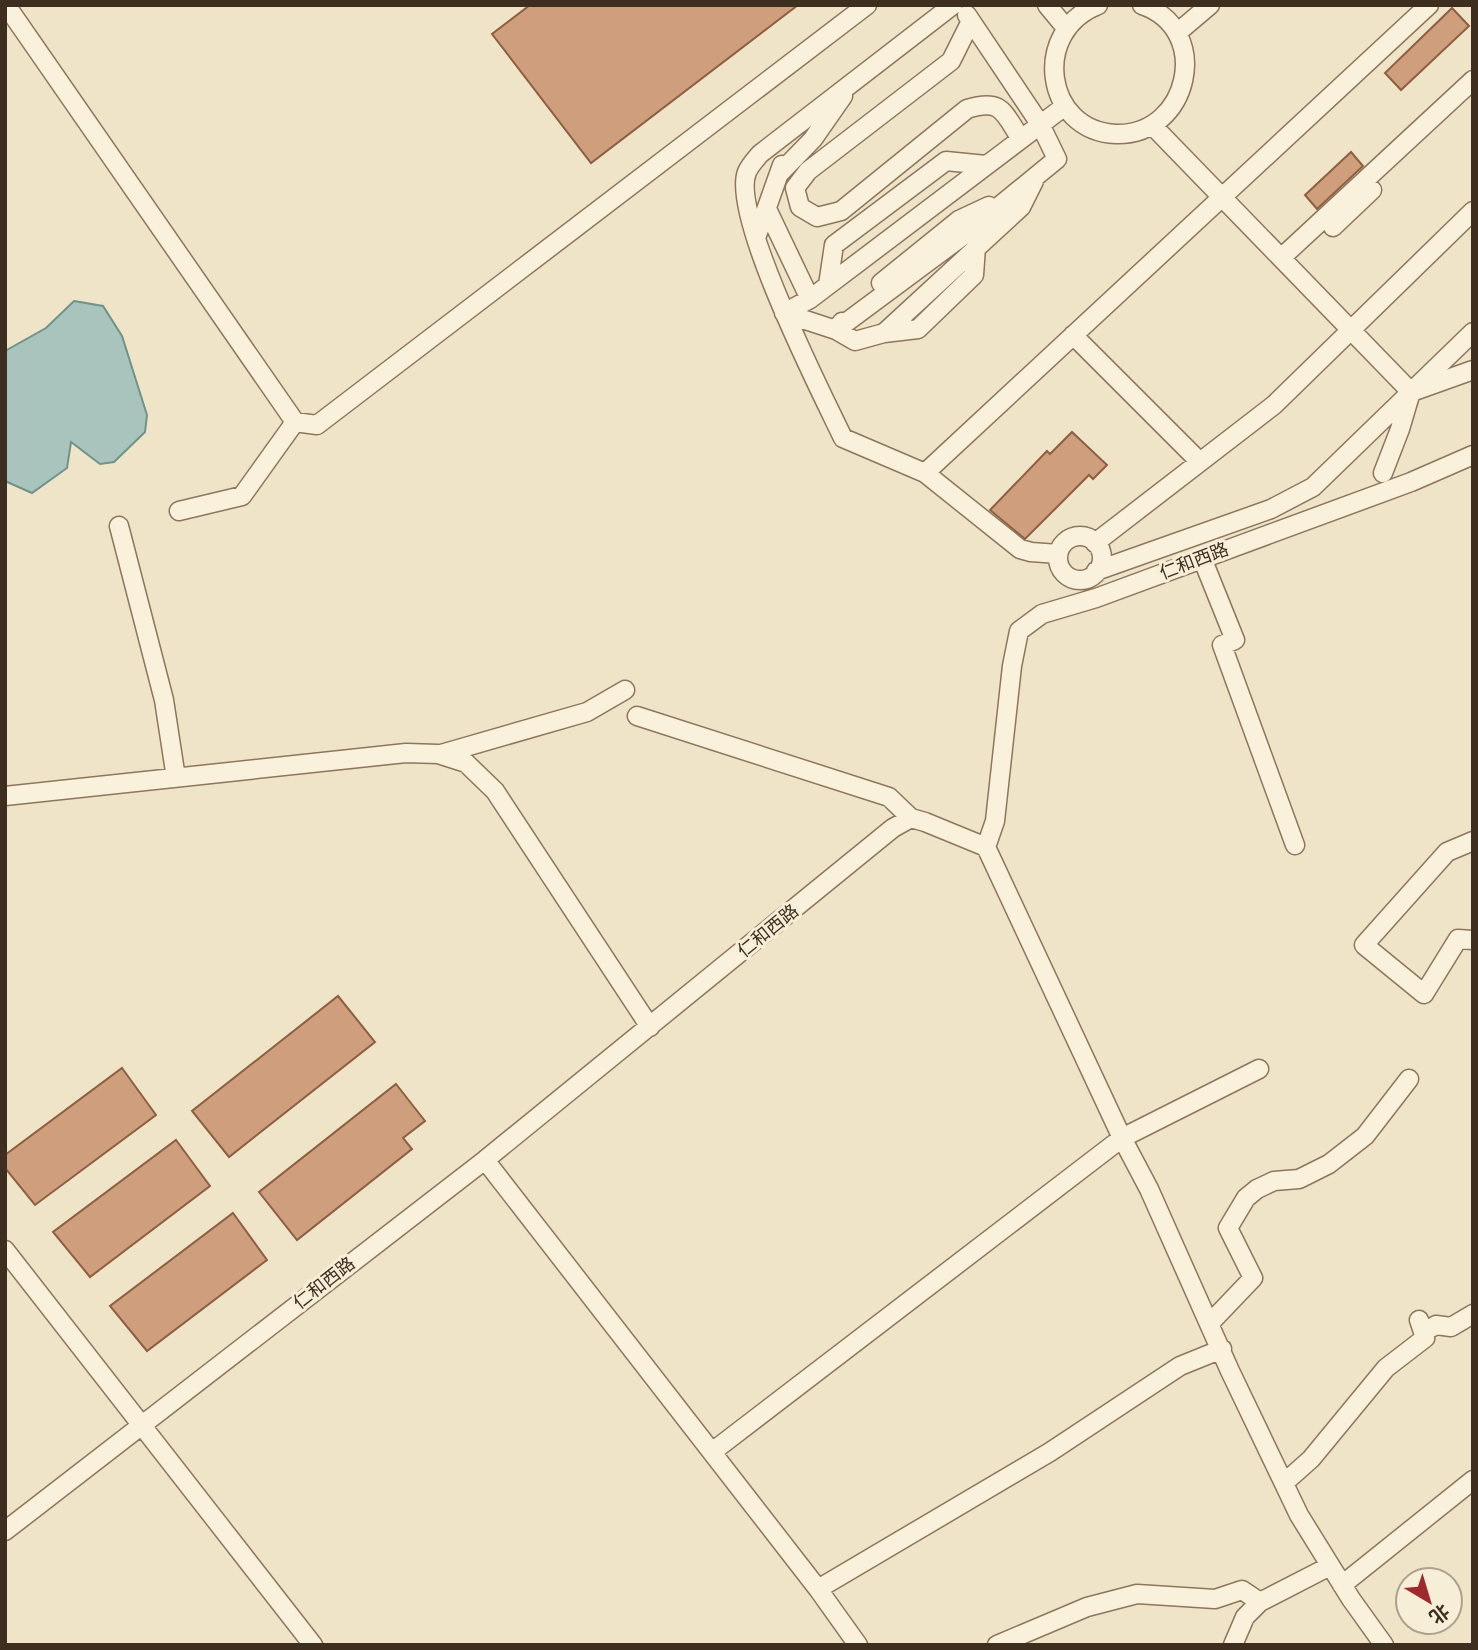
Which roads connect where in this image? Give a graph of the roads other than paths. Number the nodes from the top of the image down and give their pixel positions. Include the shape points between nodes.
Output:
1 (6, 5) edge
2 (867, 5) edge
3 (953, 5) edge
4 (960, 5) edge
5 (1047, 5) edge
6 (1142, 5) edge
7 (1210, 5) edge
8 (1429, 5) edge
9 (1089, 7) edge
10 (971, 21) junction
11 (1066, 28) junction
12 (1177, 33) junction
13 (1473, 80) edge
14 (854, 82) junction
15 (1473, 92) edge
16 (1065, 106) junction
17 (1040, 124) junction
18 (1152, 125) junction
19 (796, 126) junction
20 (1021, 139) junction
21 (986, 165) junction
22 (779, 174) junction
23 (1037, 175) junction
24 (1222, 197) junction
25 (766, 209) junction
26 (1473, 211) edge
27 (1333, 227) dead end
28 (756, 238) junction
29 (1281, 258) junction
30 (828, 285) junction
31 (810, 299) junction
32 (784, 313) junction
33 (836, 330) junction
34 (1350, 330) junction
35 (1473, 332) edge
36 (1073, 335) junction
37 (1473, 370) edge
38 (1411, 392) junction
39 (295, 422) junction
40 (1473, 455) edge
41 (1200, 462) junction
42 (1383, 472) dead end
43 (925, 473) junction
44 (178, 511) dead end
45 (119, 526) dead end
46 (1095, 542) junction
47 (1058, 554) junction
48 (1202, 558) junction
49 (1096, 571) junction
50 (625, 690) dead end
51 (638, 716) dead end
52 (438, 754) junction
53 (176, 778) junction
54 (5, 796) edge
55 (911, 818) junction
56 (1473, 841) edge
57 (1295, 845) dead end
58 (986, 847) junction
59 (1473, 940) edge
60 (650, 1027) junction
61 (1259, 1069) dead end
62 (1409, 1079) dead end
63 (1122, 1138) junction
64 (485, 1160) junction
65 (5, 1250) edge
66 (1473, 1314) edge
67 (1210, 1323) junction
68 (1222, 1349) junction
69 (140, 1424) junction
70 (712, 1452) junction
71 (1473, 1480) edge
72 (1284, 1483) junction
73 (5, 1531) edge
74 (1331, 1566) junction
75 (1342, 1585) junction
76 (818, 1589) junction
77 (1260, 1602) junction
78 (313, 1645) edge
79 (858, 1645) edge
80 (997, 1645) edge
81 (1233, 1645) edge
82 (1384, 1645) edge

1 - 39 street
2 - 39 street via 317,425
3 - 14 street
4 - 10 street
5 - 11 street
6 - 12 street via 1164,17
7 - 12 street
8 - 24 street
9 - 11 street
10 - 17 street
10 - 20 street via 951,61 808,171 795,188 800,207 817,217 841,211 967,109 986,103 999,108
11 - 16 street via 1053,67
12 - 18 street via 1186,74 1169,112
13 - 29 street
14 - 19 street
14 - 22 street via 813,139
15 - 27 street
16 - 17 street
16 - 18 street via 1078,120 1114,134
17 - 20 street
17 - 23 street via 1056,159
18 - 24 street
19 - 22 street
19 - 28 street via 760,154 747,173 746,201
20 - 21 street
21 - 30 street
21 - 30 street via 946,161 834,245
22 - 25 street
23 - 33 street
23 - 33 street via 1021,207 884,333 855,341
24 - 29 street
24 - 36 street
25 - 28 street
25 - 31 street
26 - 34 street
28 - 32 street
29 - 34 street
30 - 31 street
31 - 32 street
32 - 33 street
32 - 43 street via 843,438
34 - 38 street
34 - 41 street via 1274,405
35 - 38 street
36 - 41 street
36 - 43 street
37 - 38 street
38 - 42 street
38 - 49 street via 1313,487 1271,509
39 - 44 street via 242,496
40 - 48 street, 仁和西路
41 - 46 street
43 - 47 street via 1020,549
45 - 53 street via 164,700
46 - 47 street via 1084,536 1070,538
46 - 49 street via 1101,554
47 - 49 street via 1060,568 1070,577 1084,579
48 - 57 street via 1235,640 1222,645
48 - 58 street, 仁和西路 via 1042,614 1019,631 995,821
50 - 52 street via 587,712
51 - 55 street via 889,797
52 - 53 street via 406,753
52 - 60 street via 466,763 495,791
53 - 54 street
55 - 58 street
55 - 60 street, 仁和西路
56 - 59 street via 1447,852 1364,945 1424,994 1458,939
58 - 63 street
60 - 64 street, 仁和西路
61 - 63 street
62 - 67 street via 1366,1136 1329,1164 1298,1179 1274,1181 1246,1198 1228,1227 1253,1278
63 - 67 street
63 - 70 street
64 - 69 street, 仁和西路
64 - 70 street
65 - 69 street
66 - 72 street via 1451,1327 1422,1326 1425,1338 1386,1368 1311,1459
67 - 68 street
68 - 72 street
68 - 76 street via 1180,1366 1050,1452
69 - 73 street, 仁和西路
69 - 78 street
70 - 76 street
71 - 75 street
72 - 74 street
74 - 75 street
74 - 77 street
75 - 82 street
76 - 79 street
77 - 80 street via 1242,1590 1215,1599 1137,1594 1087,1607
77 - 81 street via 1245,1617

